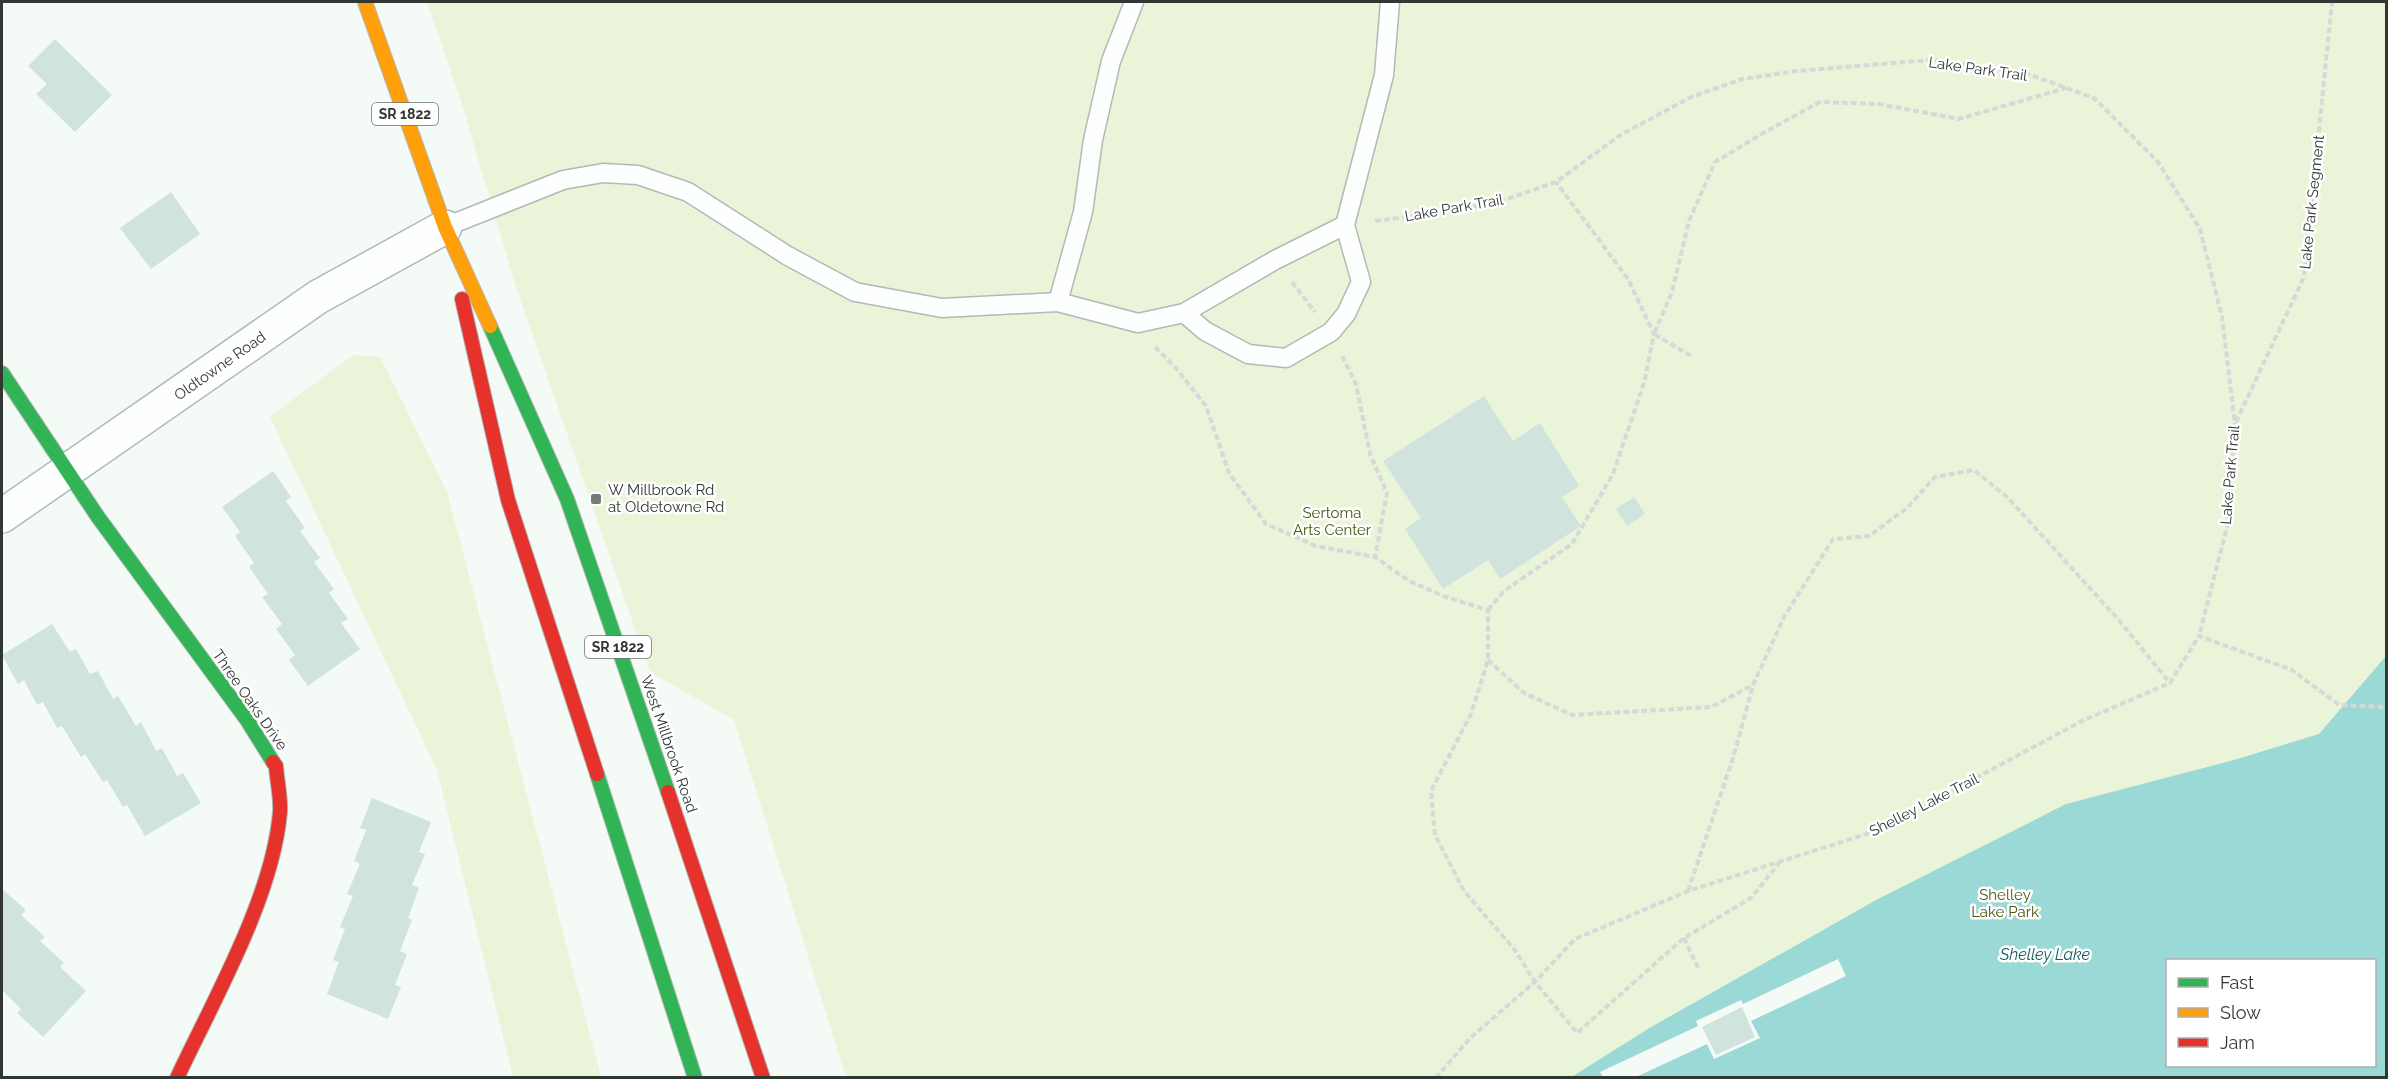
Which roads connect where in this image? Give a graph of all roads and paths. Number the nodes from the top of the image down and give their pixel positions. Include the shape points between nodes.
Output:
1 (365, 2) edge
2 (1134, 2) edge
3 (1390, 2) edge
4 (2332, 2) edge
5 (2066, 88) junction
6 (1556, 182) junction
7 (1345, 225) junction
8 (445, 227) junction
9 (1275, 260) junction
10 (1058, 303) junction
11 (1184, 313) junction
12 (1138, 323) junction
13 (1331, 332) junction
14 (1654, 334) junction
15 (1691, 356) dead end
16 (2, 373) edge
17 (2235, 424) junction
18 (69, 470) junction
19 (2, 516) edge
20 (1375, 556) junction
21 (1488, 610) junction
22 (2199, 636) junction
23 (1488, 660) junction
24 (2170, 683) junction
25 (1753, 685) junction
26 (2386, 707) edge
27 (1780, 862) junction
28 (1688, 891) junction
29 (1684, 938) junction
30 (1699, 970) dead end
31 (1535, 982) junction
32 (177, 1077) edge
33 (695, 1077) edge
34 (763, 1077) edge
35 (1436, 1077) edge

1 - 8 main road, West Millbrook Road / SR 1822
2 - 10 lane via 1111,61 1093,140 1083,212
3 - 7 lane via 1384,75
4 - 17 path, Lake Park Segment via 2304,277
5 - 6 path, Lake Park Trail via 2025,73 1930,60 1742,79 1689,98 1618,136
5 - 14 path via 1959,119 1879,104 1820,102 1765,132 1715,162 1689,221 1672,292
5 - 17 path, Lake Park Trail via 2094,98 2158,162 2200,229 2222,317
6 - 7 path, Lake Park Trail via 1459,210
6 - 14 path via 1628,279
7 - 9 lane
7 - 13 lane via 1361,282 1346,314
8 - 10 lane via 563,180 603,173 638,175 688,192 855,292 942,308
8 - 18 street, Oldtowne Road via 318,297
8 - 33 main road, West Millbrook Road / SR 1822 via 508,500
8 - 34 main road, West Millbrook Road / SR 1822 via 567,499
9 - 11 lane
9 - 13 path
10 - 12 lane
11 - 12 lane
11 - 13 lane via 1205,331 1248,354 1286,358
12 - 20 path via 1148,341 1206,406 1229,473 1266,524 1316,546
13 - 20 path via 1356,384 1370,454 1387,493
14 - 15 path
14 - 21 path via 1644,383 1613,474 1572,544 1503,591
16 - 18 main road, Three Oaks Drive
17 - 22 path, Lake Park Trail via 2227,528
18 - 19 street, Oldtowne Road
18 - 32 main road, Three Oaks Drive via 98,517 247,720 276,766 280,812 255,910
20 - 21 path via 1408,581
21 - 23 path
22 - 24 path
22 - 26 path via 2292,670 2339,705
23 - 25 path via 1524,693 1572,715 1711,708
23 - 31 path via 1471,714 1431,791 1435,835 1464,891 1514,949
24 - 25 path via 2008,498 1974,470 1935,477 1907,508 1869,536 1833,539 1784,617
24 - 27 path, Shelley Lake Trail via 2082,721 1879,830
25 - 28 path
27 - 28 path, Shelley Lake Trail
27 - 29 path via 1751,898
28 - 31 path, Shelley Lake Trail via 1575,939
29 - 30 path
29 - 31 path via 1577,1033
31 - 35 path, Shelley Lake Trail via 1470,1038

